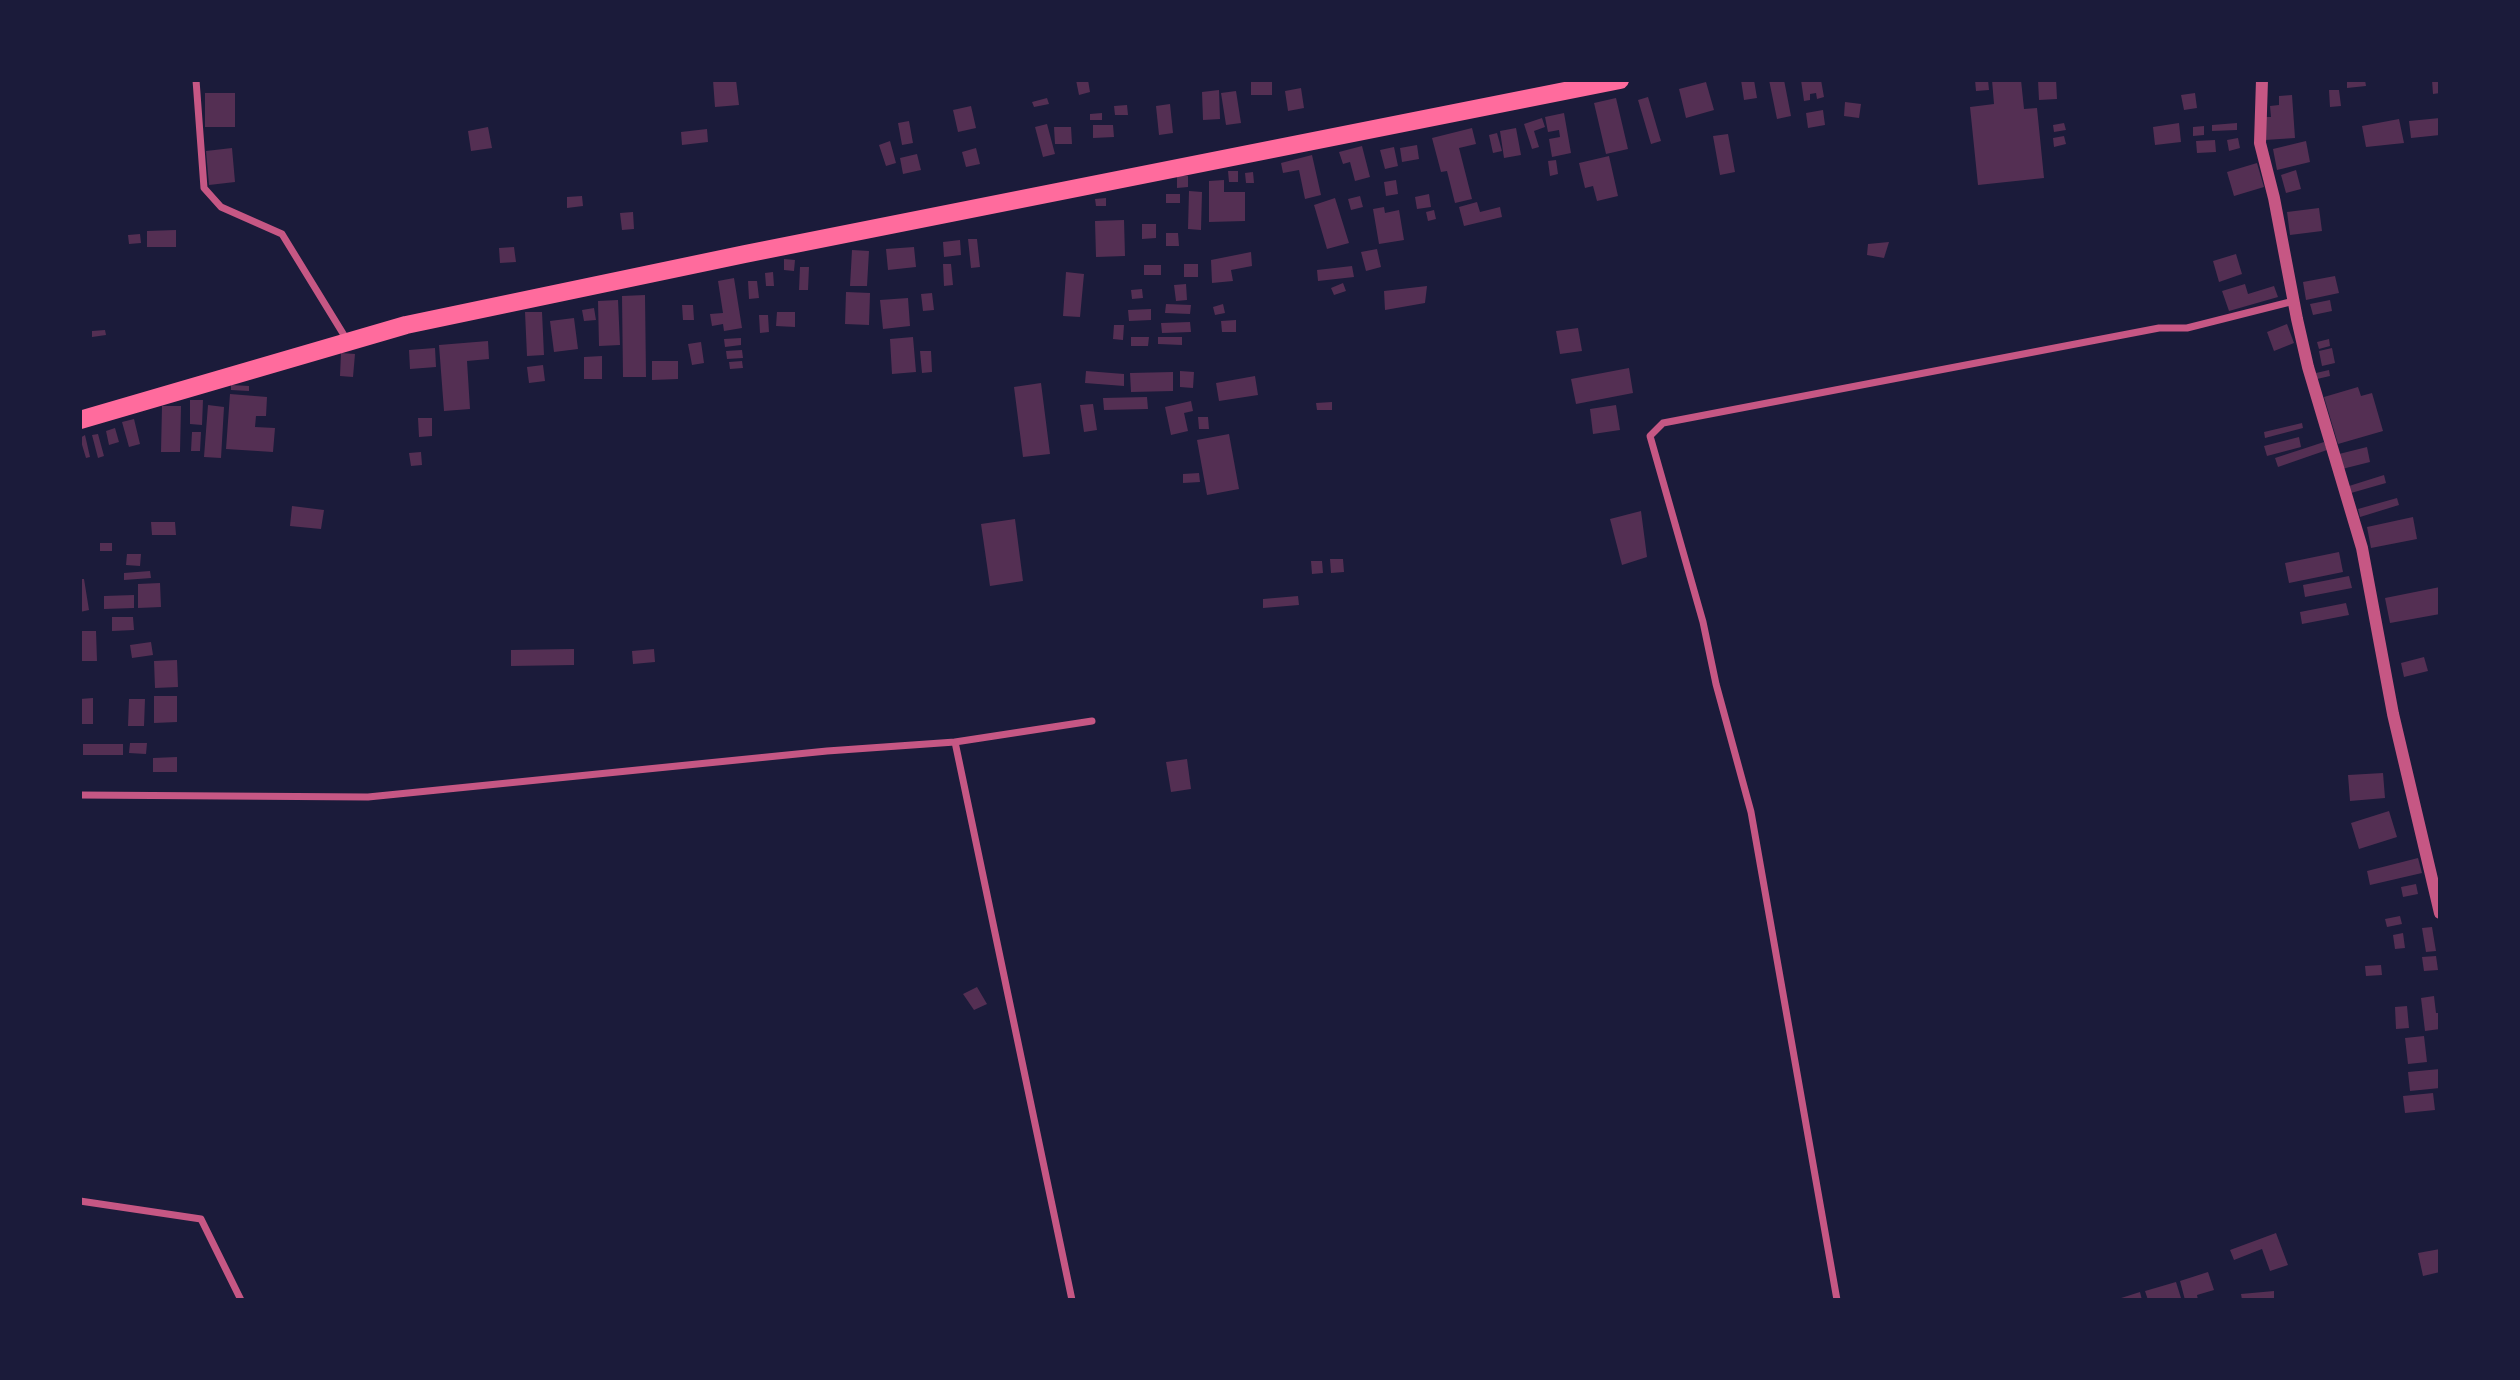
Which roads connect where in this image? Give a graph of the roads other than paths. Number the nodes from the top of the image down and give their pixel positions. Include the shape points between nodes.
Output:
1 (196, 80) edge
2 (1620, 80) edge
3 (2262, 80) edge
4 (2294, 301) junction
5 (348, 342) junction
6 (80, 421) edge
7 (1092, 720) dead end
8 (955, 742) junction
9 (80, 794) edge
10 (2440, 913) edge
11 (80, 1201) edge
12 (241, 1300) edge
13 (1072, 1300) edge
14 (1837, 1300) edge

1 - 5 street via 204,188 221,207 282,234
2 - 5 main road via 745,254 406,325
3 - 4 street via 2260,143
4 - 10 street via 2308,367 2362,548 2393,715
4 - 14 street via 2187,328 2159,328 1663,423 1650,436 1751,812
5 - 6 main road
7 - 8 street
8 - 9 street via 368,797
8 - 13 street
11 - 12 street via 201,1219

